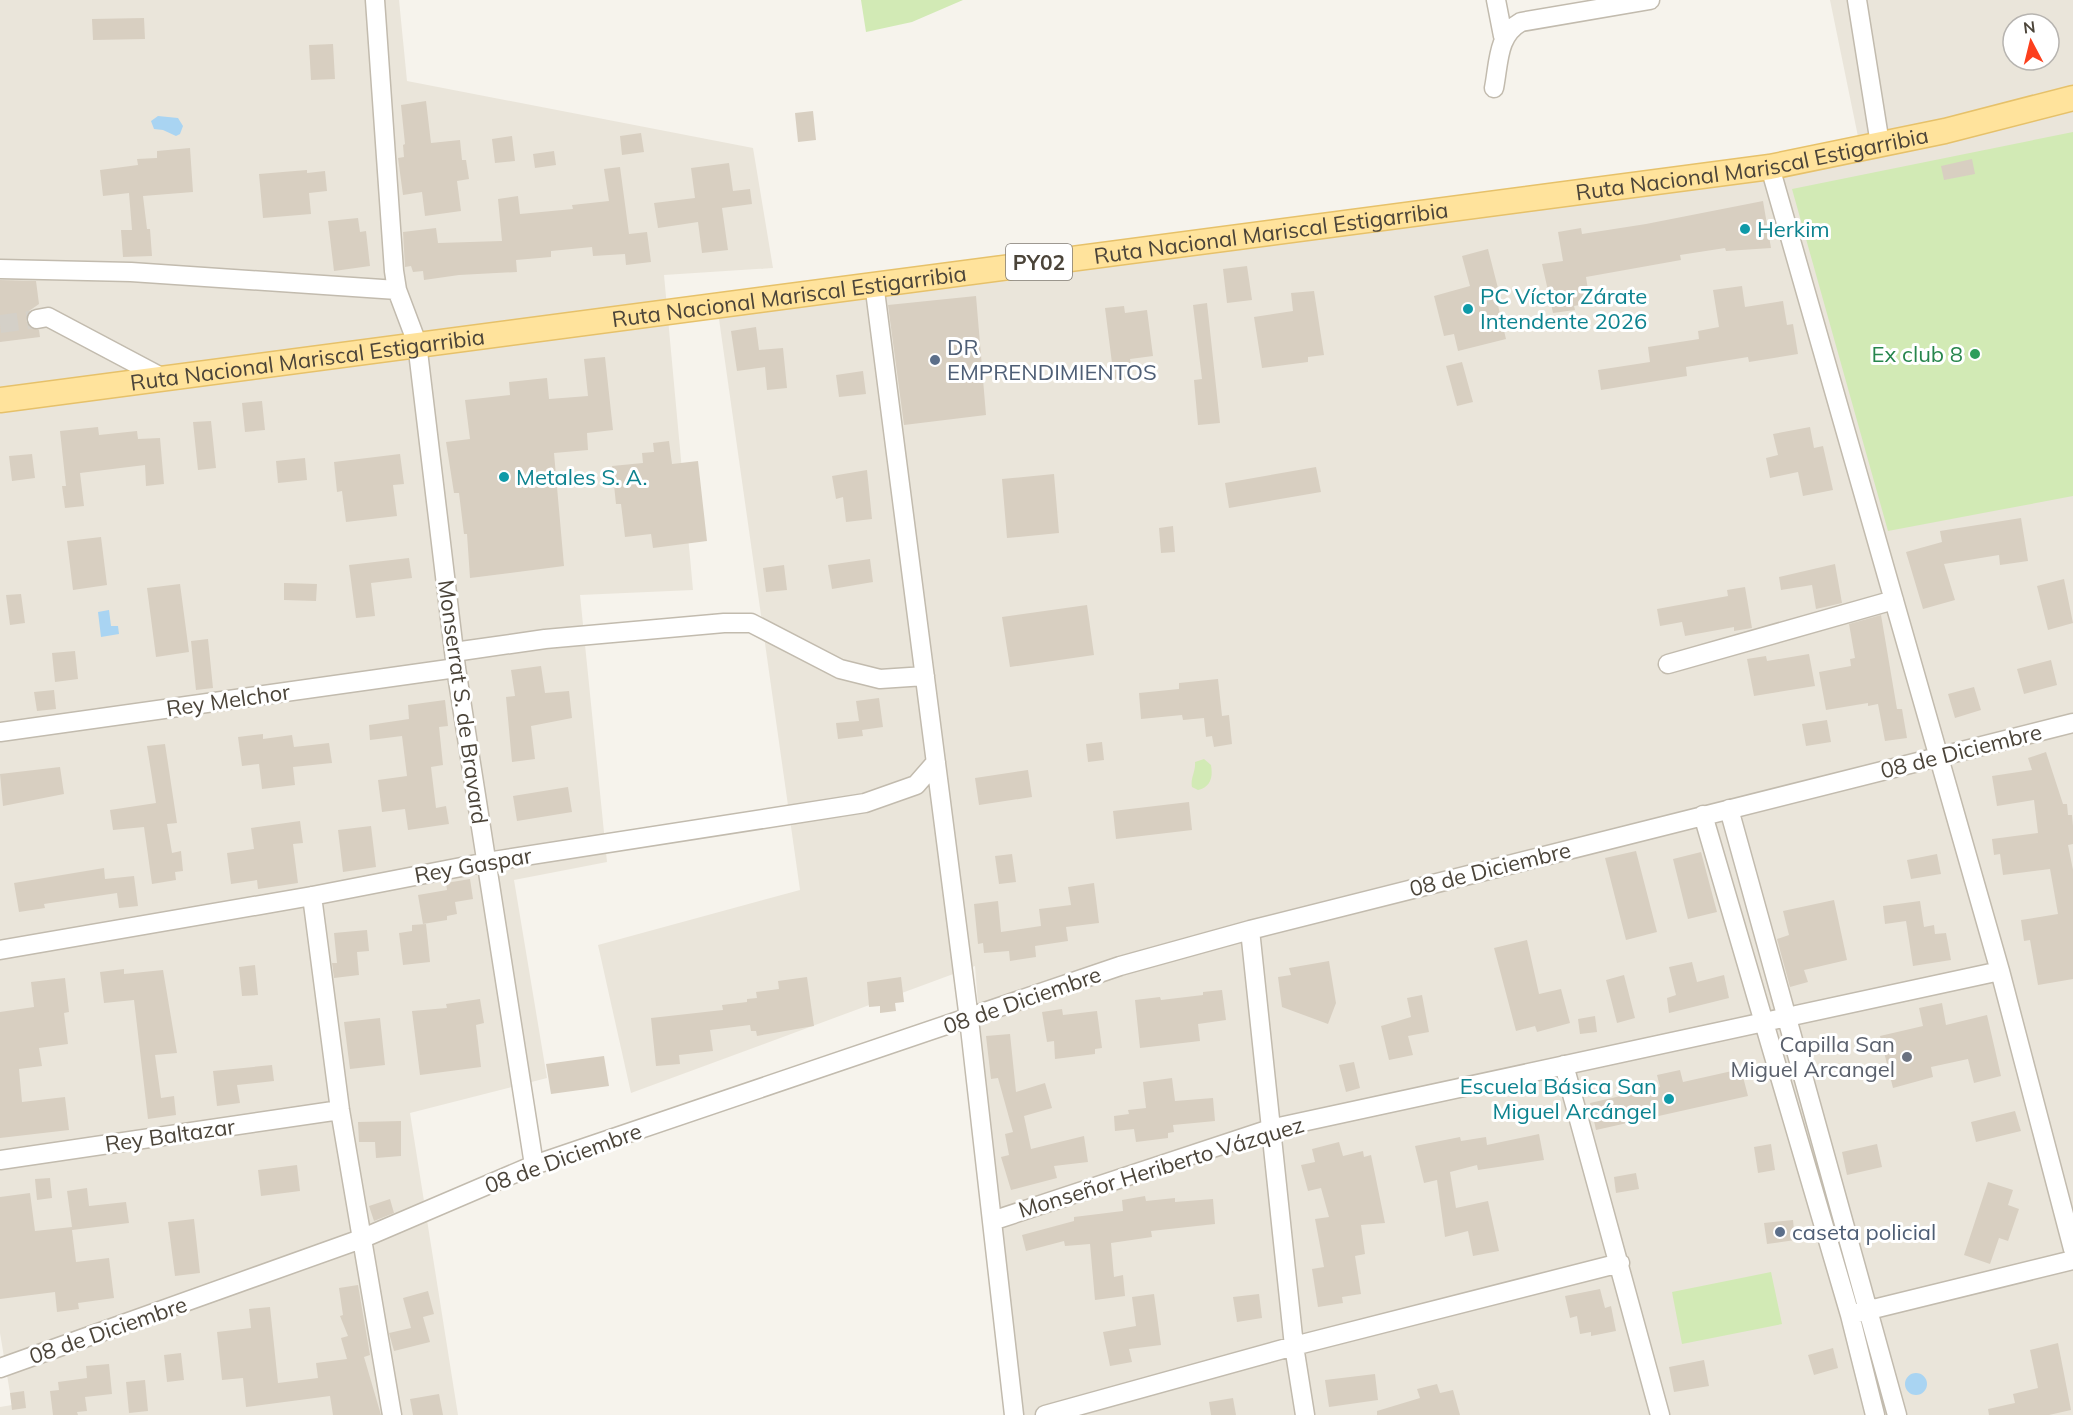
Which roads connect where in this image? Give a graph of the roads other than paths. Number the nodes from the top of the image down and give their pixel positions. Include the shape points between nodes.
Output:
1 (375, 0) edge
2 (1496, 0) edge
3 (1647, 0) edge
4 (1857, 0) edge
5 (1503, 36) junction
6 (1494, 88) dead end
7 (2073, 98) edge
8 (1880, 144) junction
9 (1770, 167) junction
10 (0, 269) edge
11 (874, 283) junction
12 (397, 290) junction
13 (38, 319) tunnel mouth
14 (417, 343) junction
15 (163, 378) junction
16 (0, 400) edge
17 (1894, 600) junction
18 (455, 660) junction
19 (1668, 664) dead end
20 (925, 676) junction
21 (2073, 723) edge
22 (0, 732) edge
23 (1938, 756) junction
24 (936, 762) junction
25 (1729, 809) junction
26 (1703, 815) junction
27 (487, 861) junction
28 (312, 896) junction
29 (1250, 930) junction
30 (0, 950) edge
31 (2000, 971) junction
32 (1785, 1017) junction
33 (969, 1019) junction
34 (1764, 1022) junction
35 (1564, 1065) junction
36 (340, 1110) junction
37 (1270, 1129) junction
38 (0, 1160) edge
39 (534, 1166) junction
40 (992, 1221) junction
41 (361, 1239) junction
42 (2073, 1249) edge
43 (2073, 1260) edge
44 (1620, 1263) junction
45 (1859, 1313) junction
46 (1294, 1346) junction
47 (0, 1368) edge
48 (392, 1415) edge
49 (1014, 1415) edge
50 (1045, 1415) edge
51 (1305, 1415) edge
52 (1660, 1415) edge
53 (1875, 1415) edge
54 (1897, 1415) edge

1 - 12 street, Monserrat S. de Bravard
2 - 5 street
3 - 5 street via 1521,22
4 - 8 street
5 - 6 street
7 - 8 main road, Ruta Nacional Mariscal Estigarribia / PY02
8 - 9 main road, Ruta Nacional Mariscal Estigarribia / PY02
9 - 11 main road, Ruta Nacional Mariscal Estigarribia / PY02
9 - 17 street
10 - 12 street via 131,272
11 - 14 main road, Ruta Nacional Mariscal Estigarribia / PY02
11 - 20 street
12 - 14 street, Monserrat S. de Bravard
13 - 15 street via 48,318
14 - 15 main road, Ruta Nacional Mariscal Estigarribia / PY02
14 - 18 street, Monserrat S. de Bravard
15 - 16 main road, Ruta Nacional Mariscal Estigarribia / PY02
17 - 19 street
17 - 23 street
18 - 20 street, Rey Melchor via 545,639 751,623 840,669 880,679
18 - 22 street, Rey Melchor
18 - 27 street, Monserrat S. de Bravard
20 - 24 street
21 - 23 street, 08 de Diciembre
23 - 25 street, 08 de Diciembre
23 - 31 street
24 - 27 street, Rey Gaspar via 916,785 865,803
24 - 33 street
25 - 26 street, 08 de Diciembre
25 - 32 street
26 - 29 street, 08 de Diciembre
26 - 34 street
27 - 28 street, Rey Gaspar
27 - 39 street, Monserrat S. de Bravard
28 - 30 street, Rey Gaspar
28 - 36 street
29 - 33 street, 08 de Diciembre via 1120,966
29 - 37 street
31 - 32 street, Monseñor Heriberto Vázquez
31 - 42 street
32 - 34 street, Monseñor Heriberto Vázquez
32 - 45 street
33 - 39 street, 08 de Diciembre
33 - 40 street
34 - 35 street, Monseñor Heriberto Vázquez
34 - 45 street
35 - 37 street, Monseñor Heriberto Vázquez
35 - 44 street
36 - 38 street, Rey Baltazar
36 - 41 street
37 - 40 street, Monseñor Heriberto Vázquez
37 - 46 street
39 - 41 street, 08 de Diciembre
40 - 49 street
41 - 47 street, 08 de Diciembre
41 - 48 street
43 - 45 street
44 - 46 street
44 - 52 street
45 - 53 street
45 - 54 street
46 - 50 street
46 - 51 street

